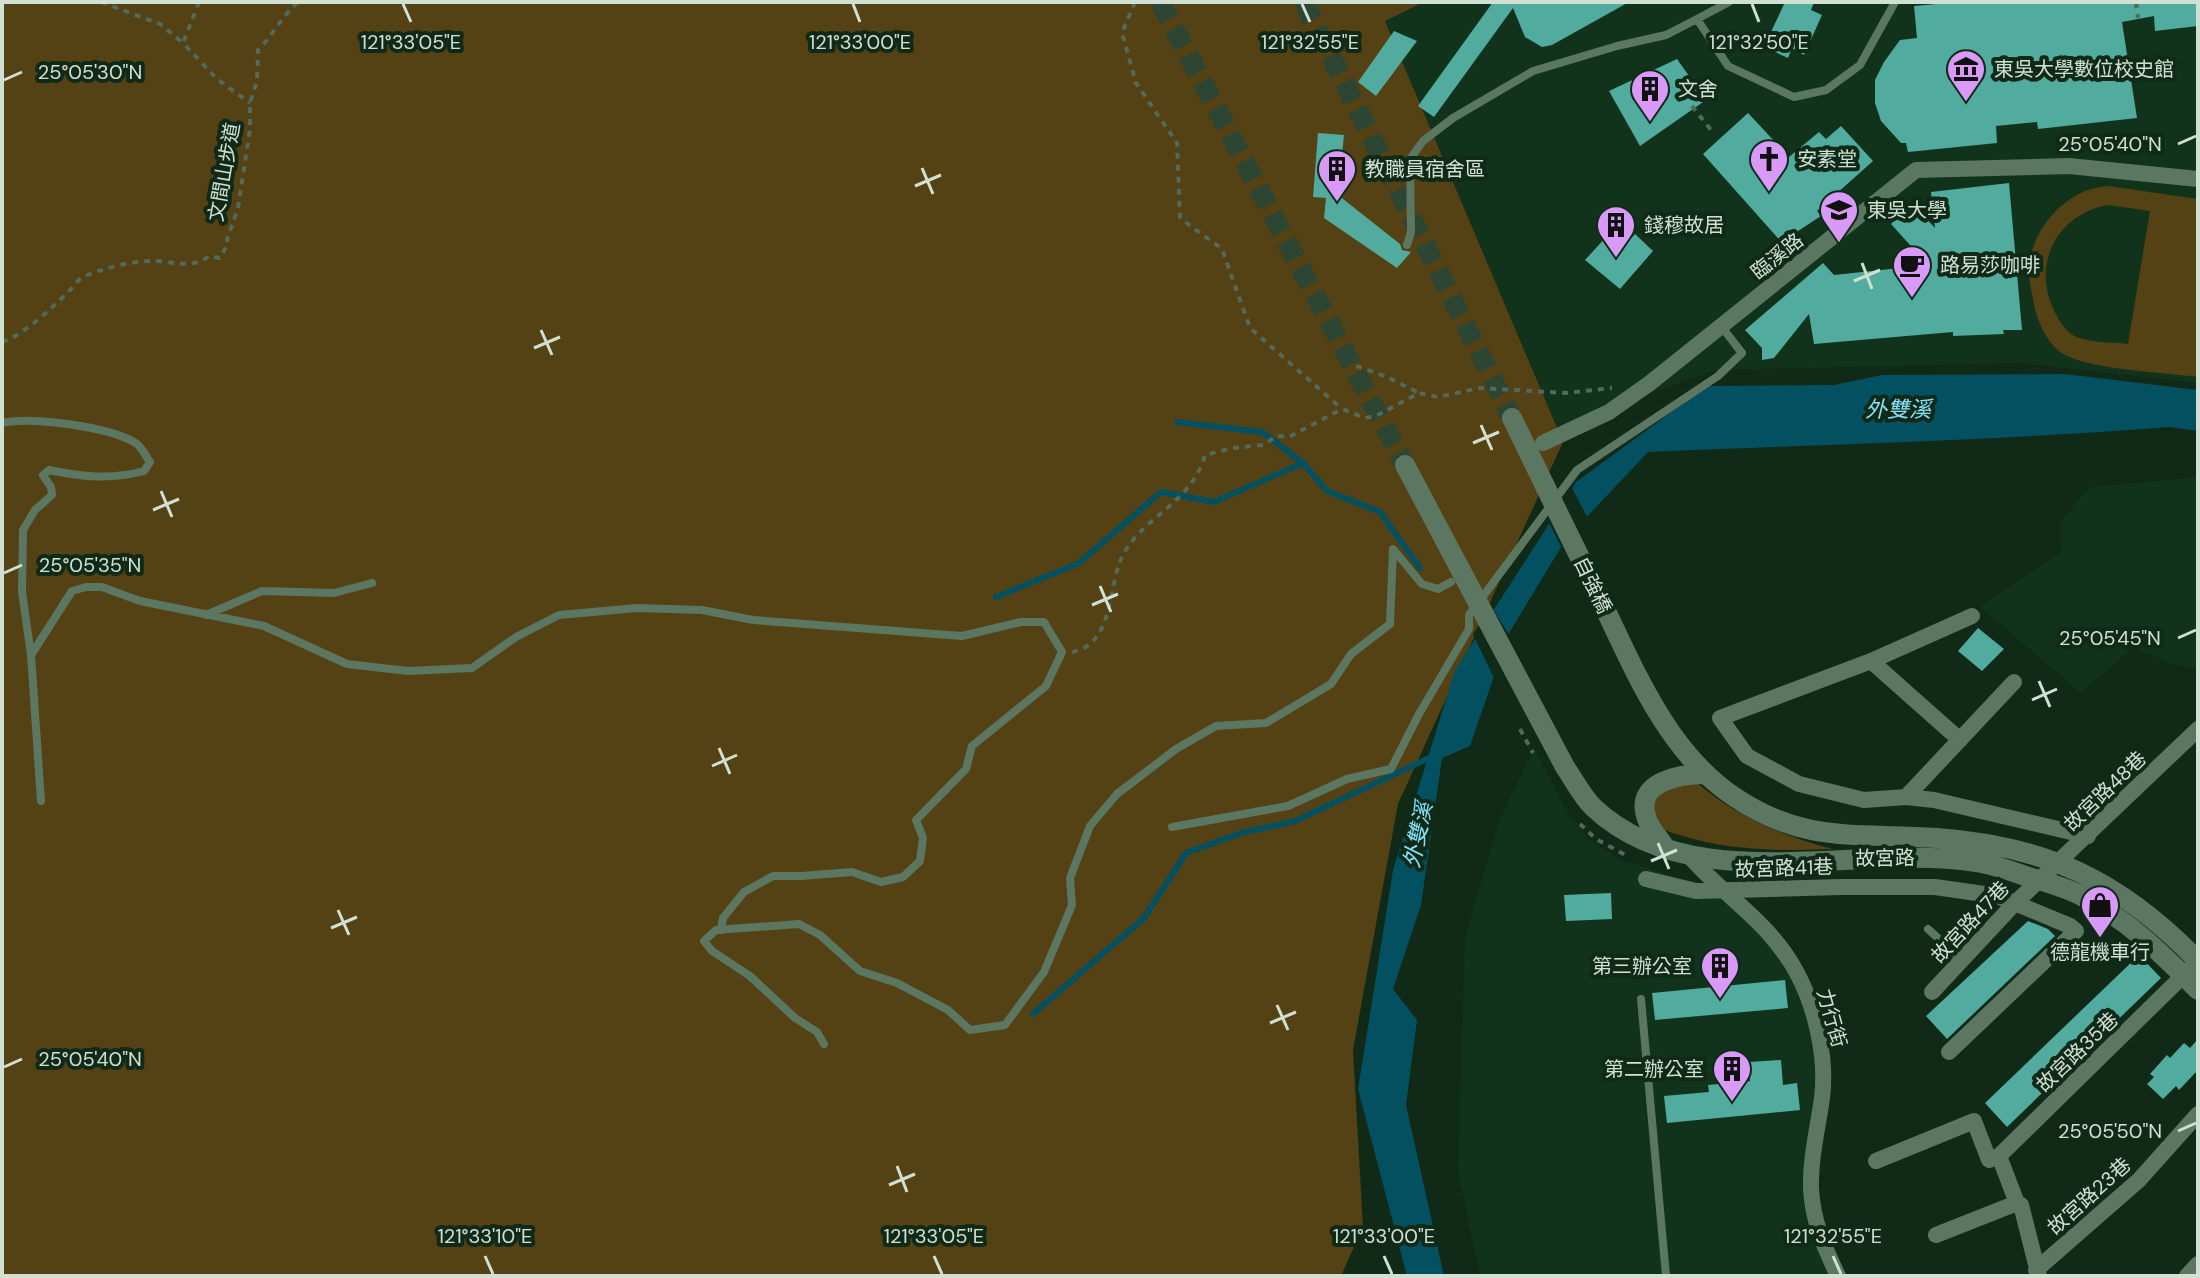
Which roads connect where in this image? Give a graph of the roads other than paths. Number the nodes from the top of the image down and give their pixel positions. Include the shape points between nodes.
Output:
1 (1729, 2) edge
2 (1895, 2) edge
3 (1697, 19) junction
4 (2198, 179) edge
5 (1407, 245) dead end
6 (1721, 326) junction
7 (1512, 418) tunnel mouth
8 (2, 423) edge
9 (1543, 443) dead end
10 (1405, 465) tunnel mouth
11 (1451, 582) dead end
12 (372, 583) dead end
13 (206, 615) junction
14 (1972, 616) dead end
15 (31, 655) junction
16 (1871, 661) junction
17 (2014, 682) dead end
18 (1642, 685) joint
19 (2198, 729) edge
20 (1960, 740) junction
21 (1706, 774) junction
22 (1906, 797) junction
23 (41, 801) dead end
24 (1172, 827) dead end
25 (2088, 836) junction
26 (1664, 846) junction
27 (1690, 857) junction
28 (2059, 863) junction
29 (1646, 879) dead end
30 (2038, 880) junction
31 (2014, 904) junction
32 (1928, 929) dead end
33 (721, 930) junction
34 (1962, 960) junction
35 (2194, 972) edge
36 (1932, 992) dead end
37 (1641, 999) dead end
38 (824, 1044) dead end
39 (1949, 1052) dead end
40 (2198, 1114) edge
41 (1999, 1156) junction
42 (1876, 1161) dead end
43 (2017, 1203) junction
44 (1936, 1235) dead end
45 (2198, 1264) edge
46 (2037, 1273) edge
47 (1666, 1276) edge
48 (1838, 1276) edge
49 (2187, 1276) edge

1 - 3 lane
2 - 3 lane via 1860,65 1826,90 1794,97 1728,66
3 - 5 lane via 1666,35 1533,71 1423,141 1410,159
4 - 6 street, 臨溪路 via 2069,166 1916,170
6 - 9 street, 臨溪路 via 1609,412
6 - 24 lane via 1742,353 1718,376 1577,470 1469,615 1469,629 1391,769 1347,779 1288,806
7 - 18 main road, 自強橋
8 - 15 lane via 85,426 137,442 150,462 144,471 124,477 86,478 49,470 43,475 52,495 23,530 22,592
10 - 26 main road, 故宮路 via 1565,767 1592,806 1642,839
11 - 33 lane via 1438,589 1422,584 1393,549 1390,624 1351,654 1331,684 1266,723 1216,726 1117,794 1090,826 1070,878 1072,905 1044,972 1005,1025 970,1030 948,1010 897,983 860,971 820,935 799,924
12 - 13 lane via 334,593 262,591
13 - 15 lane via 86,587 72,591
13 - 33 lane via 264,626 347,664 408,671 472,668 559,615 637,608 962,636 1044,622 1062,652 1046,686 972,746 966,769 916,820 923,838 920,861 903,877 881,882 852,872 773,876 744,892 723,918
14 - 16 street
15 - 23 lane
16 - 20 street
16 - 22 street via 1720,718 1747,756 1799,784 1864,800
17 - 20 street
18 - 21 main road, 故宮路 via 1675,738
19 - 25 street, 故宮路48巷
20 - 22 street
21 - 26 main road via 1676,776 1653,786 1645,803 1647,819
21 - 28 main road, 故宮路 via 1769,817 1812,832 1984,842
22 - 25 street
25 - 28 street, 故宮路48巷
26 - 27 main road, 故宮路
27 - 30 main road, 故宮路 via 1756,862 1922,857 1977,862
27 - 48 street, 力行街 via 1755,916 1799,975 1823,1058 1811,1189 1817,1233
28 - 30 street, 故宮路48巷
28 - 35 main road, 故宮路 via 2089,875 2147,914
29 - 31 street, 故宮路41巷 via 1696,891 1935,887 1998,896
30 - 31 street, 故宮路47巷
30 - 35 main road, 故宮路 via 2108,911
31 - 34 street, 故宮路47巷
31 - 39 street, 故宮路41巷 via 2076,931
32 - 34 lane
33 - 38 lane via 704,941 712,951 750,976 817,1032
34 - 36 street, 故宮路47巷
35 - 41 street, 故宮路35巷
37 - 47 lane
40 - 46 street, 故宮路23巷 via 2139,1180
41 - 42 street via 1989,1160 1974,1121
41 - 43 street
43 - 44 street
43 - 46 street
45 - 49 street

